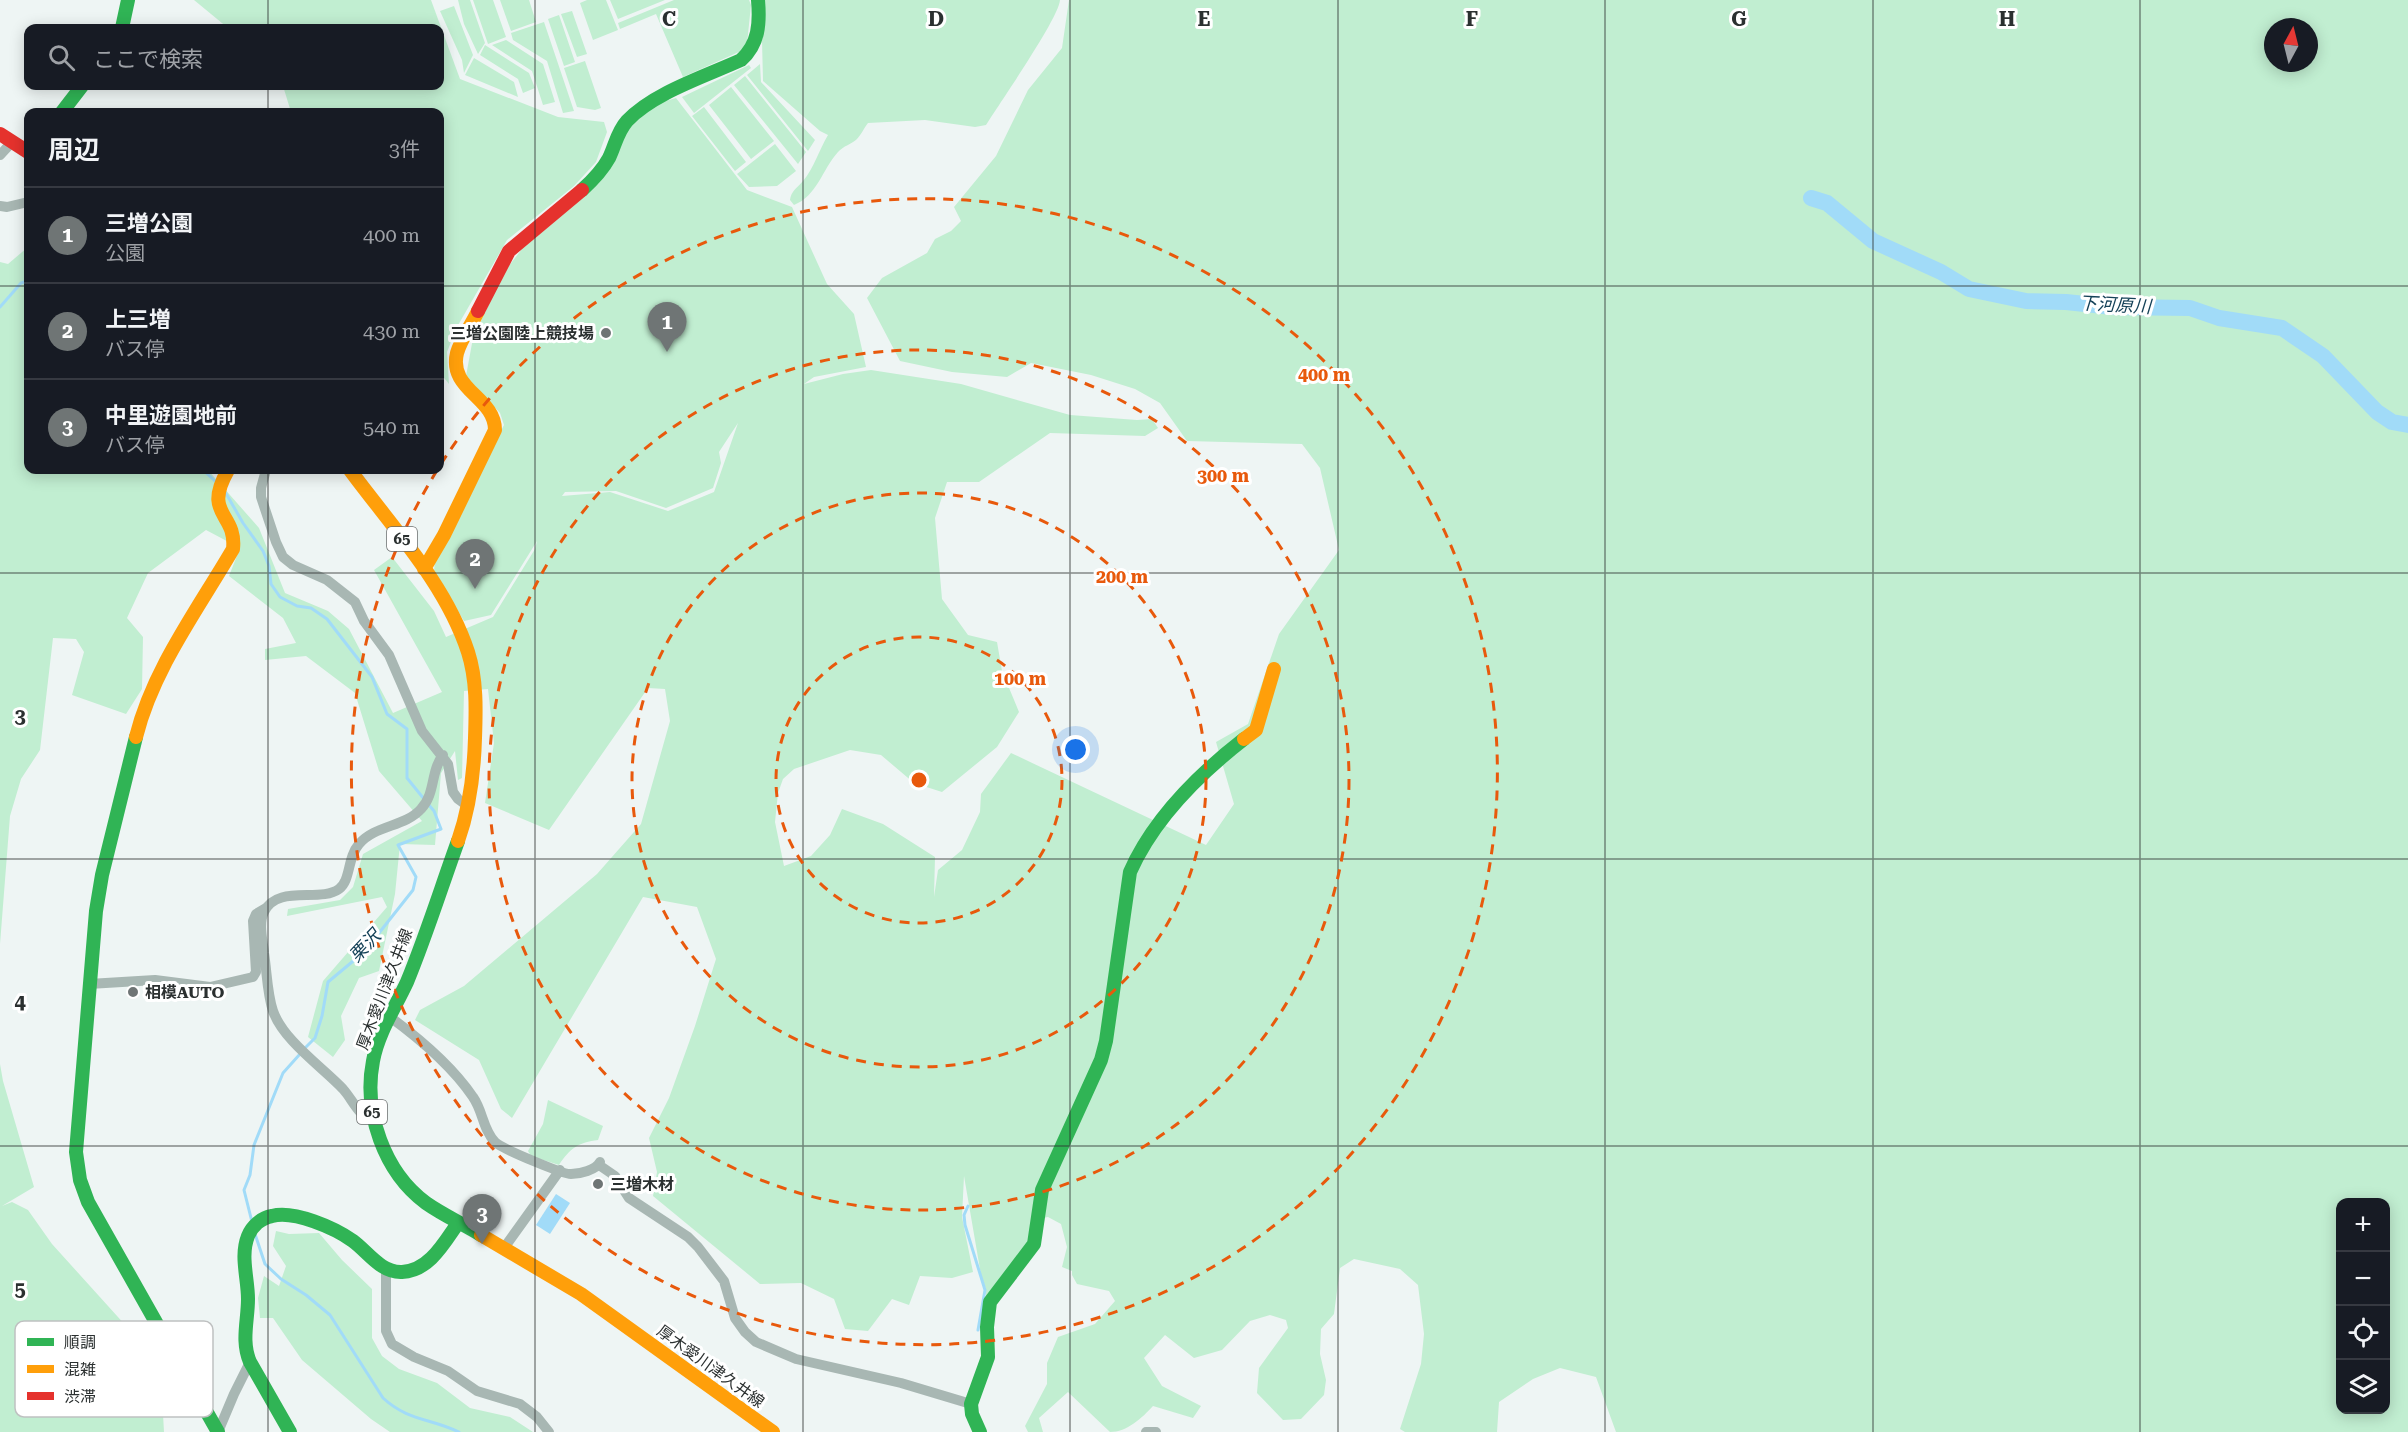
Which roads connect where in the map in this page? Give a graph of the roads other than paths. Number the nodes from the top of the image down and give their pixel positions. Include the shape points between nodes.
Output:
1 (128, 0) edge
2 (758, 0) edge
3 (123, 24) edge
4 (79, 90) edge
5 (65, 108) edge
6 (6, 138) edge
7 (24, 149) edge
8 (0, 155) edge
9 (24, 203) edge
10 (0, 206) edge
11 (226, 474) edge
12 (265, 474) edge
13 (353, 474) edge
14 (424, 569) junction
15 (1274, 669) dead end
16 (442, 755) junction
17 (468, 807) junction
18 (267, 908) junction
19 (89, 984) junction
20 (390, 1017) junction
21 (373, 1120) junction
22 (560, 1170) junction
23 (458, 1223) junction
24 (504, 1248) junction
25 (386, 1268) junction
26 (156, 1321) edge
27 (250, 1362) junction
28 (971, 1404) junction
29 (210, 1417) edge
30 (218, 1432) edge
31 (290, 1432) edge
32 (549, 1432) edge
33 (773, 1432) edge
34 (980, 1432) edge
35 (1146, 1432) edge
36 (1156, 1432) edge

1 - 3 street
2 - 14 street via 755,44 750,53 639,111 619,132 596,178 516,244 503,260 456,361 459,380 493,417 495,430
4 - 5 street
6 - 7 street
6 - 8 street
9 - 10 street
11 - 19 street via 218,488 218,506 235,543 143,711 102,875
12 - 16 street via 261,497 280,552 287,561 327,580 356,602 364,621 389,656 422,731
13 - 14 street, 厚木愛川津久井線 / 65
14 - 17 street, 厚木愛川津久井線 / 65 via 456,618 469,654 476,753
15 - 28 street via 1256,730 1218,759 1170,810 1138,854 1130,872 1101,1060 1042,1190 1034,1244 990,1302 988,1357
16 - 17 street via 451,771 453,792
16 - 18 street via 423,808 363,839 351,856 345,882 338,890 284,897
17 - 20 street, 厚木愛川津久井線 / 65 via 411,970
18 - 19 street via 256,914 253,921 253,977 210,987 155,980
18 - 21 street via 262,927 271,1004 279,1024 342,1089 363,1118
19 - 26 street via 76,1152 82,1190
20 - 21 street, 厚木愛川津久井線 / 65 via 371,1072
20 - 22 street via 422,1042 467,1089 496,1143
21 - 23 street, 厚木愛川津久井線 / 65 via 384,1151 403,1181 426,1203
22 - 24 street
22 - 28 street via 569,1175 599,1163 615,1176 629,1198 687,1237 721,1277 735,1318 756,1342 796,1359
23 - 24 street, 厚木愛川津久井線 / 65
23 - 25 street via 430,1260 405,1271
24 - 33 street, 厚木愛川津久井線 / 65 via 604,1310
25 - 27 street via 329,1228 276,1215 262,1219 253,1228 245,1254 245,1347
25 - 32 street via 386,1331 392,1344 448,1371 477,1391 520,1404
27 - 30 street
27 - 31 street
28 - 34 street
29 - 30 street
35 - 36 street

